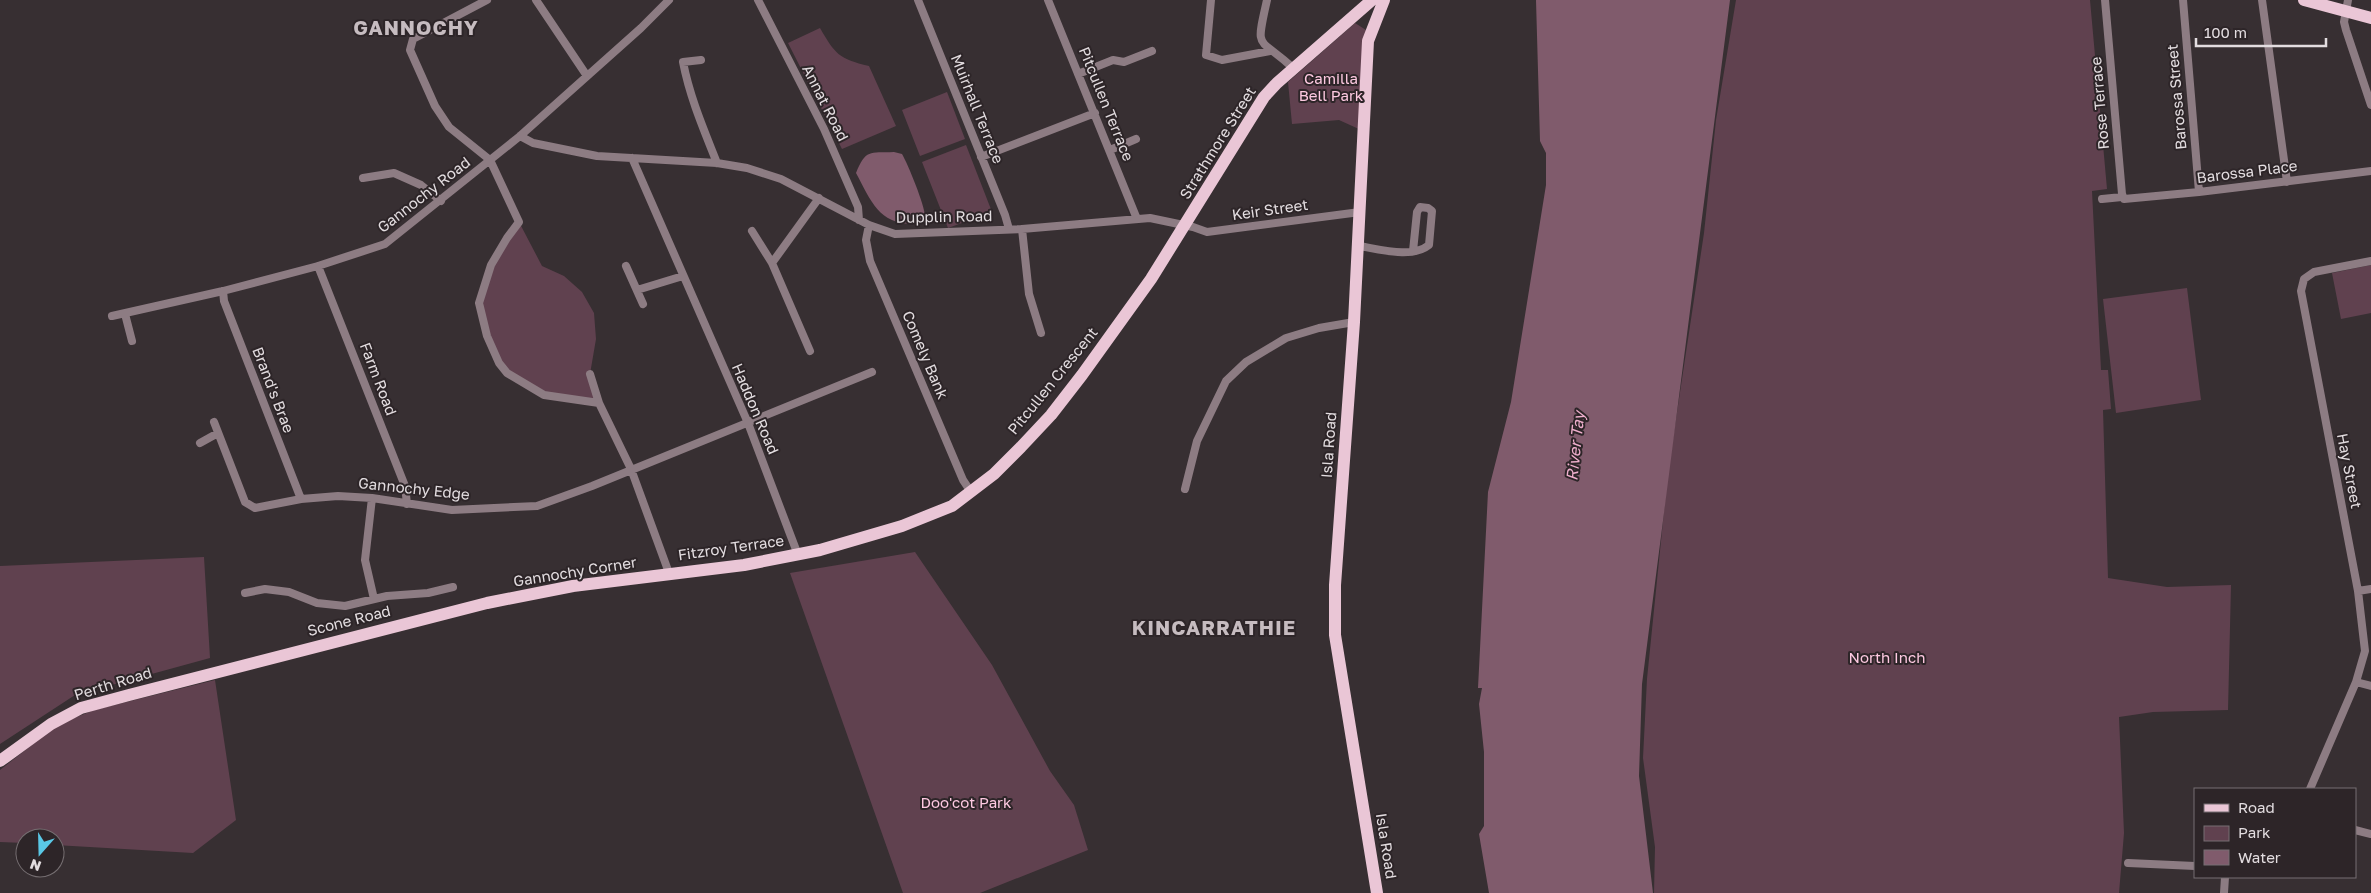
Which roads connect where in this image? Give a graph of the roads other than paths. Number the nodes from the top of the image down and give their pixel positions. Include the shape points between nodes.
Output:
1 (487, 0) edge
2 (536, 0) edge
3 (670, 0) edge
4 (758, 0) edge
5 (918, 0) edge
6 (1048, 0) edge
7 (1211, 0) edge
8 (1267, 0) edge
9 (1372, 0) edge
10 (1384, 0) edge
11 (2105, 0) edge
12 (2183, 0) edge
13 (2262, 0) edge
14 (2304, 0) edge
15 (2347, 6) edge
16 (2371, 18) edge
17 (1152, 51) dead end
18 (1270, 51) junction
19 (701, 60) dead end
20 (1293, 68) junction
21 (1078, 74) junction
22 (587, 76) junction
23 (2371, 105) edge
24 (1095, 114) junction
25 (520, 136) junction
26 (1136, 139) dead end
27 (1110, 150) junction
28 (982, 157) junction
29 (632, 158) junction
30 (490, 160) junction
31 (717, 164) junction
32 (2371, 171) edge
33 (362, 178) dead end
34 (2286, 182) junction
35 (2199, 192) junction
36 (819, 198) junction
37 (2125, 198) junction
38 (2102, 200) dead end
39 (441, 201) junction
40 (1360, 212) junction
41 (1137, 219) junction
42 (859, 220) junction
43 (869, 226) junction
44 (1185, 227) junction
45 (1009, 229) junction
46 (1022, 229) junction
47 (752, 231) dead end
48 (1358, 246) junction
49 (1413, 251) junction
50 (2371, 261) edge
51 (772, 263) junction
52 (318, 266) junction
53 (626, 266) dead end
54 (683, 276) junction
55 (637, 290) junction
56 (223, 291) junction
57 (643, 304) dead end
58 (125, 314) junction
59 (112, 316) dead end
60 (1354, 322) junction
61 (1041, 333) dead end
62 (132, 341) dead end
63 (810, 351) dead end
64 (872, 372) dead end
65 (590, 374) dead end
66 (599, 404) junction
67 (214, 422) dead end
68 (748, 424) junction
69 (218, 433) junction
70 (200, 443) dead end
71 (631, 469) junction
72 (1185, 488) dead end
73 (971, 492) junction
74 (372, 498) junction
75 (301, 499) junction
76 (407, 504) junction
77 (886, 531) joint
78 (798, 554) junction
79 (669, 573) junction
80 (453, 587) dead end
81 (2371, 590) edge
82 (2358, 591) junction
83 (245, 593) dead end
84 (374, 599) junction
85 (487, 603) joint
86 (219, 671) joint
87 (2356, 682) junction
88 (2371, 686) edge
89 (0, 761) edge
90 (2310, 788) edge
91 (2356, 830) edge
92 (2371, 834) edge
93 (2128, 863) dead end
94 (2194, 866) edge
95 (2225, 878) edge
96 (1377, 893) edge
97 (2224, 893) edge

1 - 30 street via 414,39 410,50 435,106 449,127
2 - 22 street
3 - 22 street, Gannochy Road
4 - 42 street, Annat Road via 824,129 858,207
5 - 28 street, Muirhall Terrace
6 - 21 street, Pitcullen Terrace
7 - 18 street via 1206,56 1222,60
8 - 18 street via 1260,36
9 - 20 main road, Strathmore Street
10 - 40 main road, Isla Road via 1368,41
11 - 37 street, Rose Terrace
12 - 35 street, Barossa Street
13 - 34 street
14 - 15 main road
15 - 16 main road
15 - 23 street via 2344,22
17 - 21 street via 1124,62 1113,60
18 - 20 street
19 - 31 street via 683,62 692,98
20 - 44 main road, Strathmore Street via 1264,96
21 - 24 street, Pitcullen Terrace
22 - 25 street, Gannochy Road
24 - 27 street, Pitcullen Terrace
24 - 28 street
25 - 29 street, Dupplin Road via 534,144 564,150
25 - 30 street, Gannochy Road
26 - 27 street
27 - 41 street, Pitcullen Terrace
28 - 45 street, Muirhall Terrace
29 - 31 street, Dupplin Road
29 - 54 street, Haddon Road
30 - 39 street, Gannochy Road
30 - 66 street via 519,222 491,265 479,303 487,336 507,372 544,395
31 - 36 street, Dupplin Road via 747,168 781,179
32 - 34 street, Barossa Place
33 - 39 street via 394,173 421,185
34 - 35 street, Barossa Place
35 - 37 street, Barossa Place
36 - 42 street, Dupplin Road
36 - 51 street
37 - 38 street, Barossa Place
39 - 52 street, Gannochy Road via 385,244
40 - 44 street, Keir Street via 1207,232
40 - 48 main road, Isla Road
41 - 44 street, Dupplin Road via 1150,218
41 - 46 street, Dupplin Road
42 - 43 street, Dupplin Road
43 - 45 street, Dupplin Road via 895,234
43 - 73 street, Comely Bank via 866,240 870,261 959,471
44 - 73 main road, Pitcullen Crescent via 1107,342 1051,415 994,474
45 - 46 street, Dupplin Road
46 - 61 street via 1029,294
47 - 51 street
48 - 49 street
48 - 60 main road, Isla Road
49 - 49 street via 1424,250 1430,245 1433,218 1428,208 1420,207 1416,212
50 - 82 street, Hay Street via 2314,272 2304,279 2301,291
51 - 63 street
52 - 56 street, Gannochy Road
52 - 76 street, Farm Road via 405,486
53 - 55 street
54 - 55 street
54 - 68 street, Haddon Road
55 - 57 street
56 - 58 street, Gannochy Road
56 - 75 street, Brand's Brae via 224,301
58 - 59 street, Gannochy Road
58 - 62 street
60 - 72 street via 1286,338 1246,362 1226,381 1197,441
60 - 96 main road, Isla Road via 1334,635
64 - 68 street, Gannochy Edge
65 - 66 street
66 - 71 street
67 - 69 street
68 - 71 street, Gannochy Edge
68 - 78 street, Haddon Road
69 - 70 street
69 - 75 street, Gannochy Edge via 248,506 255,508
71 - 76 street, Gannochy Edge via 537,506 452,510
71 - 79 street
73 - 77 main road, Pitcullen Crescent via 952,506
74 - 75 street, Gannochy Edge
74 - 76 street, Gannochy Edge
74 - 84 street via 365,560
77 - 78 main road, Fitzroy Terrace
78 - 79 main road, Fitzroy Terrace via 744,565
79 - 85 main road, Gannochy Corner via 573,586
80 - 84 street
81 - 82 street
82 - 87 street, Hay Street via 2365,652
83 - 84 street via 265,589 289,592 331,606
85 - 86 main road, Scone Road
86 - 89 main road, Perth Road via 81,708 51,724
87 - 88 street
87 - 90 street, Hay Street
91 - 92 street
93 - 94 street
95 - 97 street

